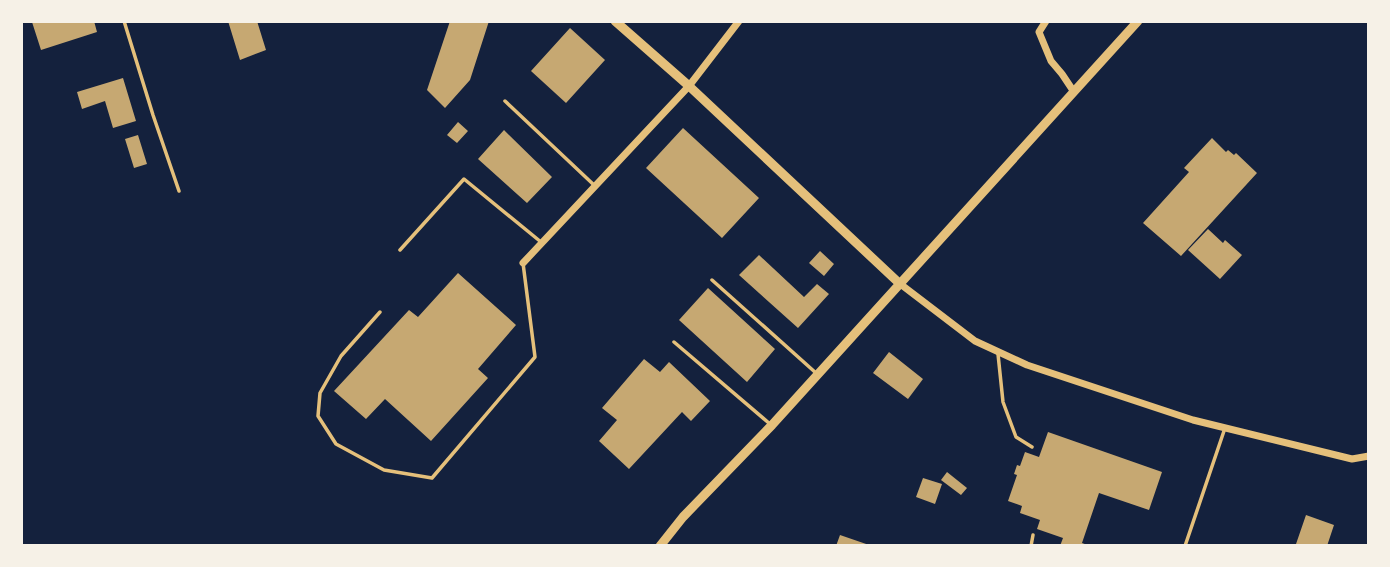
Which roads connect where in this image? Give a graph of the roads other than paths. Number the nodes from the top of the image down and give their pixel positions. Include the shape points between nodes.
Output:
1 (124, 21) edge
2 (615, 21) edge
3 (739, 21) edge
4 (1046, 21) edge
5 (1138, 21) edge
6 (689, 86) junction
7 (1074, 92) junction
8 (505, 101) dead end
9 (595, 187) junction
10 (179, 191) dead end
11 (542, 243) junction
12 (400, 250) dead end
13 (523, 263) joint
14 (712, 280) dead end
15 (899, 283) junction
16 (380, 312) dead end
17 (674, 342) dead end
18 (997, 351) junction
19 (817, 374) junction
20 (772, 425) junction
21 (1225, 428) junction
22 (1032, 447) dead end
23 (1369, 456) edge
24 (1033, 535) dead end
25 (660, 546) edge
26 (1031, 546) edge
27 (1185, 546) edge

1 - 10 lane
2 - 6 street
3 - 6 street
4 - 7 street via 1039,32 1044,47
5 - 7 street
6 - 9 street
6 - 15 street
7 - 15 street
8 - 9 lane
9 - 11 street
11 - 12 lane via 464,179
11 - 13 street
13 - 16 lane via 536,357 432,478 384,470 336,444 318,416 320,393 341,356
14 - 19 lane
15 - 18 street via 975,341
15 - 19 street
17 - 20 lane
18 - 21 street via 1027,365
18 - 22 lane via 1003,402 1016,437
19 - 20 street
20 - 25 street
21 - 23 street via 1352,459
21 - 27 lane
24 - 26 lane

